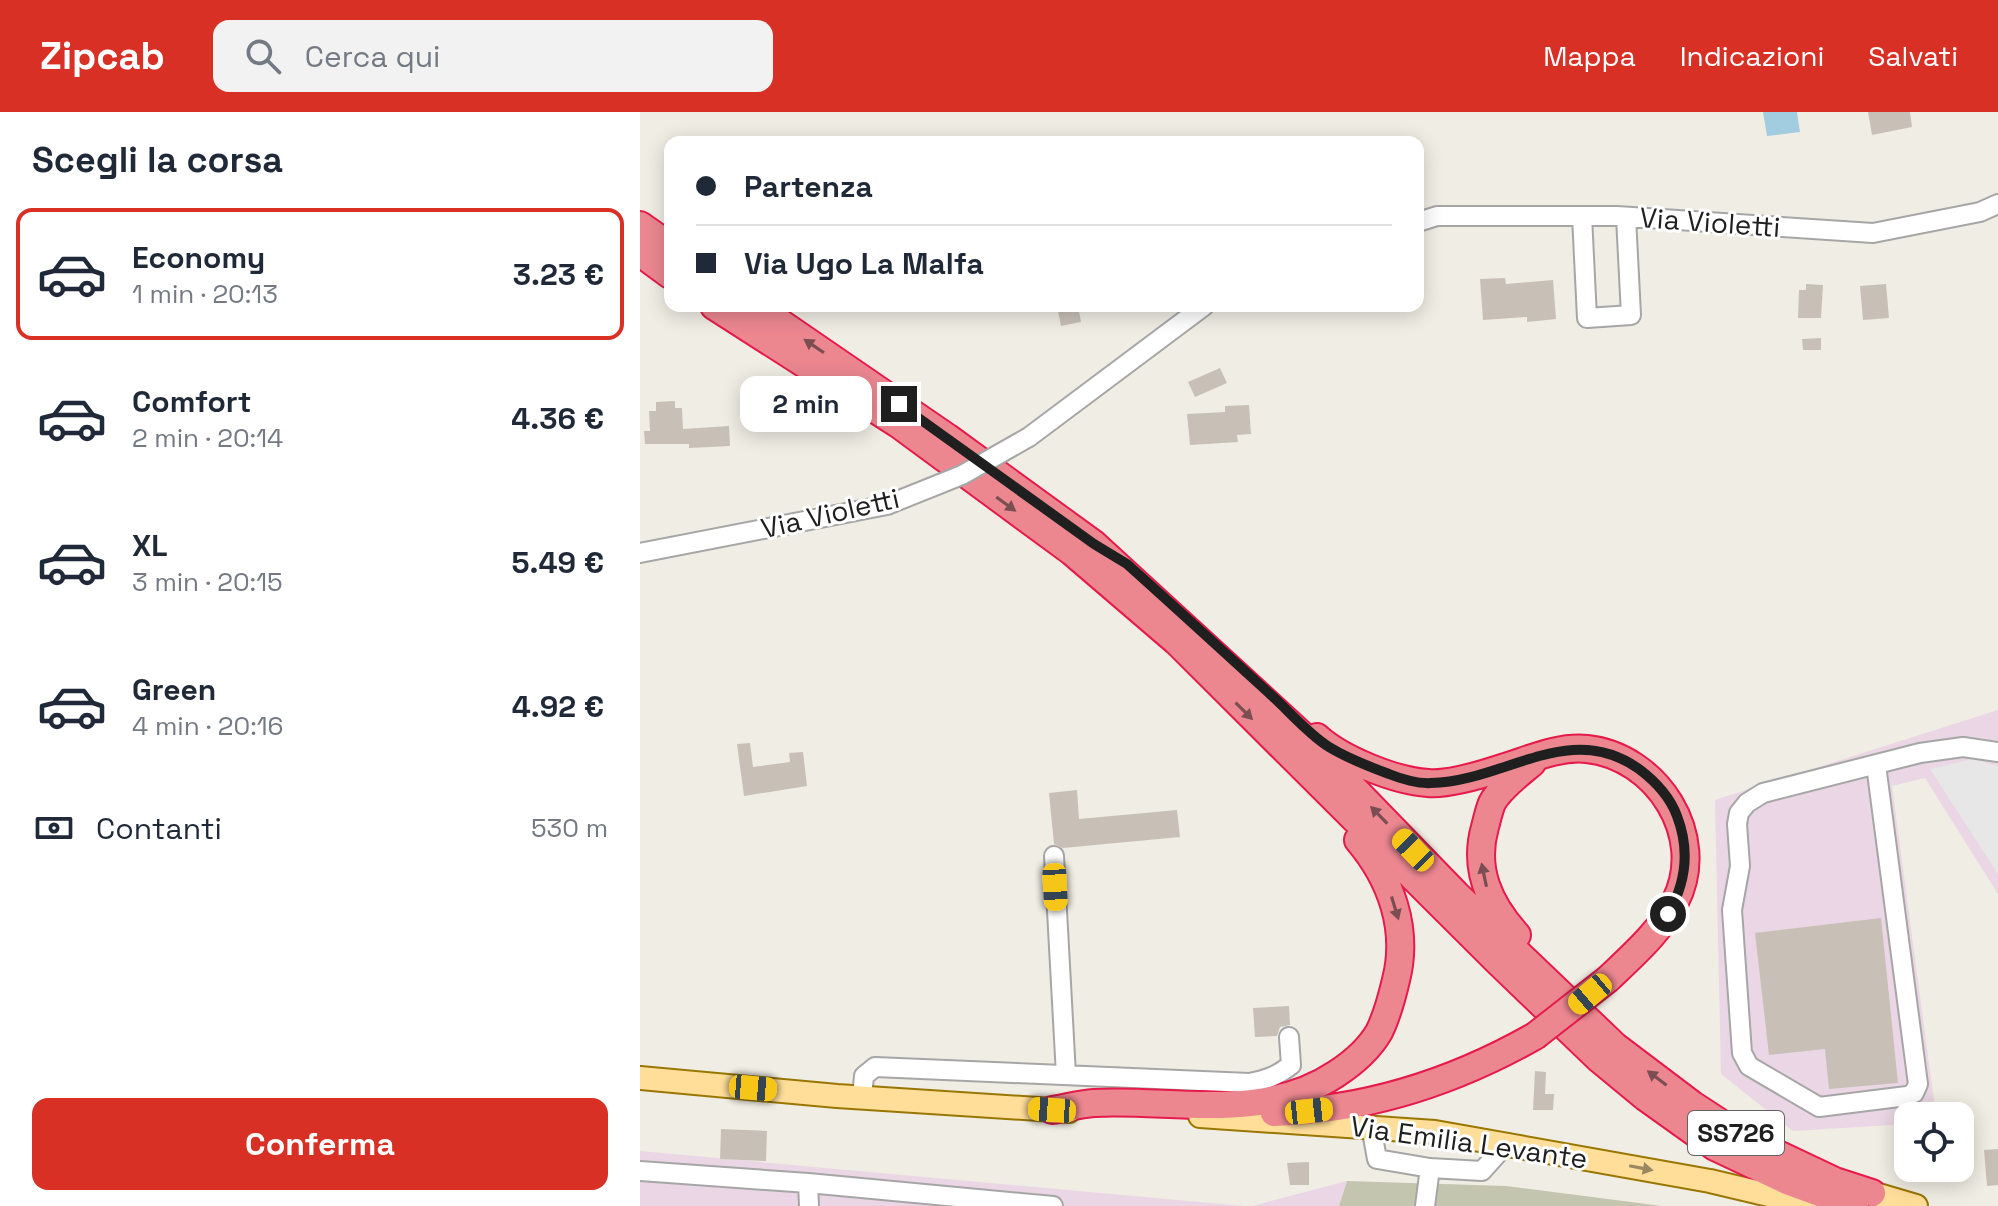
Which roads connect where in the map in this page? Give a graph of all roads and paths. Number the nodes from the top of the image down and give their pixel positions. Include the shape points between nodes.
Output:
1 (1998, 204) edge
2 (1582, 216) junction
3 (1626, 217) junction
4 (1424, 220) edge
5 (640, 225) edge
6 (664, 242) edge
7 (640, 256) edge
8 (664, 274) edge
9 (713, 312) edge
10 (723, 312) edge
11 (765, 312) edge
12 (1196, 312) edge
13 (770, 342) junction
14 (1094, 544) junction
15 (640, 553) edge
16 (1998, 752) edge
17 (1545, 754) junction
18 (1288, 755) junction
19 (1876, 765) junction
20 (1054, 856) dead end
21 (1289, 1037) dead end
22 (1615, 1046) junction
23 (1066, 1075) junction
24 (640, 1078) edge
25 (862, 1097) junction
26 (1052, 1110) junction
27 (1207, 1116) junction
28 (1371, 1126) junction
29 (1507, 1143) junction
30 (1430, 1168) junction
31 (640, 1171) edge
32 (808, 1183) junction
33 (1863, 1200) edge
34 (809, 1206) edge
35 (1053, 1206) edge
36 (1425, 1206) edge
37 (1815, 1206) edge
38 (1916, 1206) edge

1 - 3 street, Via Violetti via 1873,233
2 - 3 street, Via Violetti
2 - 3 street via 1587,318 1631,315
2 - 4 street, Via Violetti
5 - 6 highway
7 - 8 highway
9 - 13 street
10 - 13 highway, SS726
14 -> 11 highway, SS726
12 - 15 street, Via Violetti, bridge via 1029,437 962,475 887,505
13 -> 18 highway, SS726 via 898,424 1072,552 1177,642
14 - 17 highway via 1127,564 1327,746 1391,775 1430,784
22 -> 14 highway, SS726 via 1457,895 1302,735
16 - 19 street via 1963,747
22 -> 17 highway via 1500,916 1482,879 1480,845 1492,802
17 - 27 highway, bridge via 1583,748 1616,755 1667,797 1679,823 1684,871 1676,901 1651,935 1608,979 1535,1036 1465,1071 1389,1098 1327,1109
18 -> 26 highway via 1295,774 1366,849 1398,913 1398,974 1378,1032 1345,1069 1277,1101 1092,1103
18 - 33 highway, SS726 via 1576,1037 1645,1097 1715,1147 1787,1181
19 - 19 street via 1763,793 1747,803 1737,824 1740,866 1732,910 1742,1053 1749,1066 1819,1107 1907,1096 1918,1084
20 - 23 street
21 - 23 street via 1291,1065 1249,1083
33 -> 22 highway, SS726 via 1742,1137
23 - 25 street via 875,1067 864,1076
24 - 25 main road, Via Emilia Levante
25 - 26 main road, Via Emilia Levante
26 - 27 main road, Via Emilia Levante
27 - 28 main road, Via Emilia Levante
28 - 29 main road, Via Emilia Levante
28 - 30 street via 1377,1159
29 - 30 street via 1482,1171
29 -> 37 main road, Via Emilia Levante
30 - 36 street
31 - 32 street
32 - 34 street
32 - 35 street
33 - 38 main road, SS726

